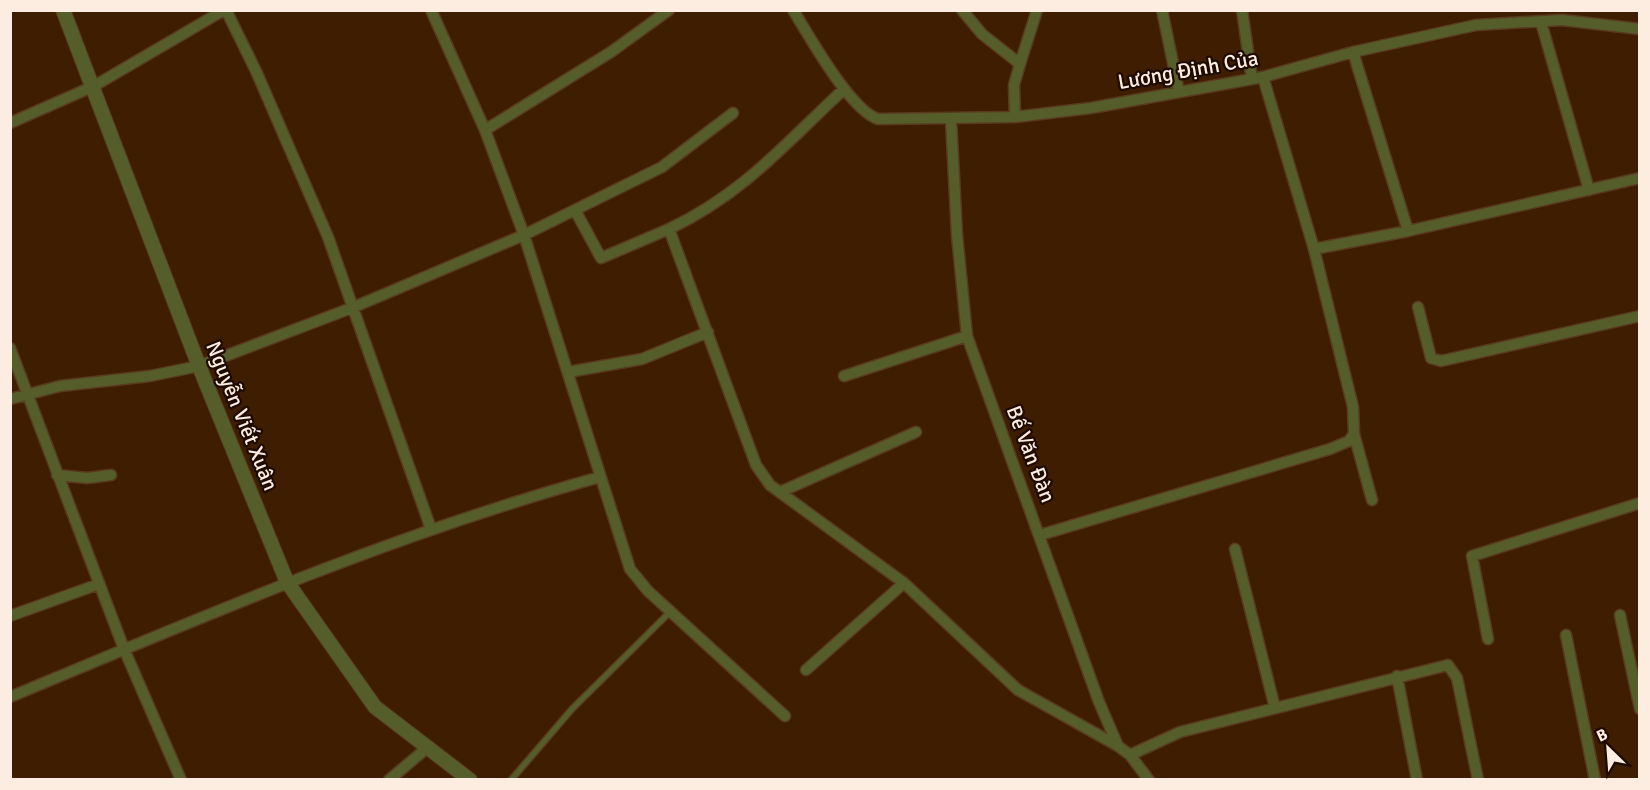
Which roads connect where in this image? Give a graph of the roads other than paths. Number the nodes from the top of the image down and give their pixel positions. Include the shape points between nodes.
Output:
1 (63, 10) edge
2 (225, 10) edge
3 (431, 10) edge
4 (669, 10) edge
5 (793, 10) edge
6 (962, 10) edge
7 (1037, 10) edge
8 (1162, 10) edge
9 (1242, 10) edge
10 (1541, 22) junction
11 (1640, 29) edge
12 (1353, 52) junction
13 (1020, 64) junction
14 (1257, 78) junction
15 (94, 86) junction
16 (844, 89) junction
17 (1179, 92) junction
18 (733, 113) dead end
19 (1015, 117) junction
20 (951, 120) junction
21 (10, 123) edge
22 (485, 130) junction
23 (1640, 178) edge
24 (1589, 190) junction
25 (575, 210) junction
26 (669, 229) junction
27 (1408, 231) junction
28 (524, 235) junction
29 (1314, 249) junction
30 (354, 307) junction
31 (1418, 307) dead end
32 (1640, 316) edge
33 (708, 332) junction
34 (967, 336) junction
35 (10, 348) edge
36 (199, 366) junction
37 (568, 372) junction
38 (844, 376) dead end
39 (26, 393) junction
40 (10, 399) edge
41 (916, 432) dead end
42 (1354, 434) junction
43 (57, 475) junction
44 (111, 475) dead end
45 (600, 477) junction
46 (780, 492) junction
47 (1372, 500) dead end
48 (1640, 503) edge
49 (431, 529) junction
50 (1040, 535) junction
51 (1235, 549) dead end
52 (287, 582) junction
53 (904, 583) junction
54 (99, 584) junction
55 (670, 612) junction
56 (1620, 615) dead end
57 (10, 616) edge
58 (1566, 636) dead end
59 (1488, 639) dead end
60 (124, 650) junction
61 (806, 669) dead end
62 (1397, 676) junction
63 (10, 697) edge
64 (1275, 708) junction
65 (1640, 710) edge
66 (785, 716) dead end
67 (1118, 746) junction
68 (428, 747) junction
69 (1130, 755) junction
70 (180, 780) edge
71 (388, 780) edge
72 (470, 780) edge
73 (512, 780) edge
74 (1149, 780) edge
75 (1417, 780) edge
76 (1478, 780) edge
77 (1595, 780) edge

1 - 15 street, Nguyễn Viết Xuân
2 - 15 street
2 - 30 street via 306,184
3 - 22 street
4 - 22 street via 611,52
5 - 16 street, Lương Định Của
6 - 13 street via 982,34
7 - 13 street
8 - 17 street
9 - 14 street
10 - 11 street, Lương Định Của via 1562,20
10 - 12 street, Lương Định Của via 1476,25
10 - 24 street
12 - 14 street, Lương Định Của
12 - 27 street
13 - 19 street via 1013,97
14 - 17 street, Lương Định Của
14 - 29 street
15 - 21 street
15 - 36 street, Nguyễn Viết Xuân
16 - 20 street, Lương Định Của via 867,114 878,119
16 - 26 street via 750,179 697,216
17 - 19 street, Lương Định Của
18 - 25 street via 662,167
19 - 20 street, Lương Định Của
20 - 34 street, Bế Văn Đàn
22 - 28 street
23 - 24 street
24 - 27 street
25 - 26 street via 601,258
25 - 28 street
26 - 33 street
27 - 29 street
28 - 30 street
28 - 37 street
29 - 42 street via 1353,407
30 - 36 street
30 - 49 street
31 - 32 street via 1431,358 1441,361
33 - 37 street via 642,359
33 - 46 street via 756,465
34 - 38 street
34 - 50 street, Bế Văn Đàn
35 - 39 street
36 - 39 street
36 - 52 street, Nguyễn Viết Xuân
37 - 45 street
39 - 40 street
39 - 43 street
41 - 46 street
42 - 47 street
42 - 50 street via 1330,449
43 - 44 street
43 - 54 street
45 - 49 street
45 - 55 street via 630,569
46 - 53 street
48 - 59 street via 1472,556
49 - 52 street
50 - 67 street, Bế Văn Đàn via 1074,637
51 - 64 street
52 - 60 street
52 - 68 street, Nguyễn Viết Xuân via 375,707
53 - 61 street
53 - 67 street via 1018,690
54 - 57 street
54 - 60 street
55 - 66 street
55 - 73 lane via 572,709
56 - 65 street
58 - 77 street
60 - 63 street
60 - 70 street
62 - 64 street
62 - 75 street
62 - 76 street via 1442,665 1454,670
64 - 69 street via 1180,732
67 - 69 street
68 - 71 street
68 - 72 street, Nguyễn Viết Xuân
69 - 74 street

